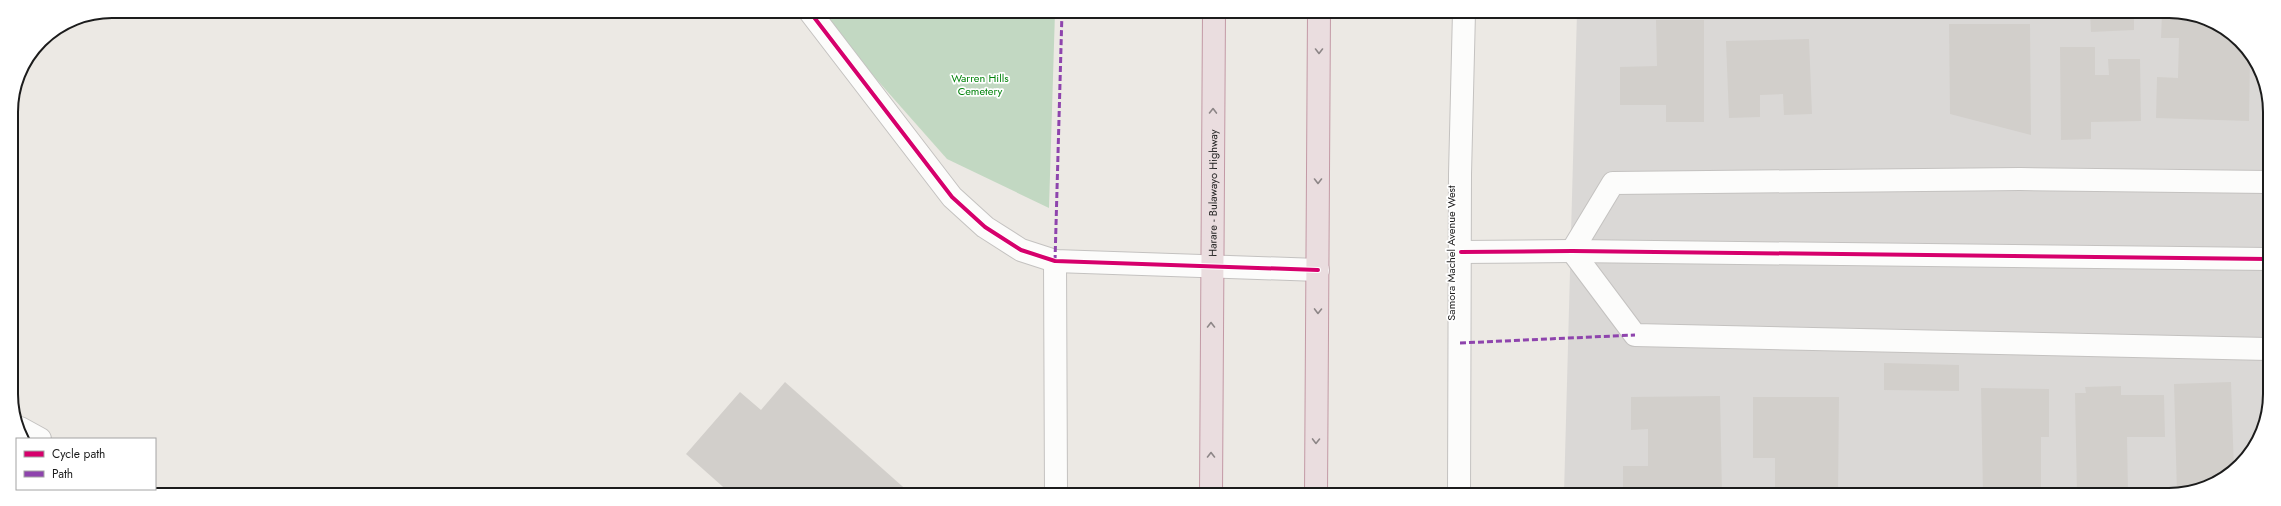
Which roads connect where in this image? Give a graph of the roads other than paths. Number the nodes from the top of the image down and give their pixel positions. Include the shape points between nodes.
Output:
1 (815, 18) edge
2 (1214, 18) edge
3 (1319, 18) edge
4 (1464, 18) edge
5 (2263, 182) edge
6 (1572, 251) junction
7 (1460, 252) junction
8 (2263, 259) edge
9 (1055, 261) junction
10 (1211, 266) junction
11 (1318, 270) junction
12 (2263, 349) edge
13 (26, 431) edge
14 (38, 438) edge
15 (1056, 488) edge
16 (1211, 488) edge
17 (1316, 488) edge
18 (1459, 488) edge

1 - 9 street via 952,197 986,227 1021,250
10 -> 2 highway, Harare - Bulawayo Highway
3 -> 11 highway
4 - 7 street, Samora Machel Avenue West
5 - 6 street via 2012,179 1613,183
6 - 7 street
6 - 8 street
6 - 12 street via 1635,335
7 - 18 street, Samora Machel Avenue West
9 - 10 street
9 - 15 street
10 - 11 street
16 -> 10 highway, Harare - Bulawayo Highway
11 -> 17 highway
13 - 14 street

